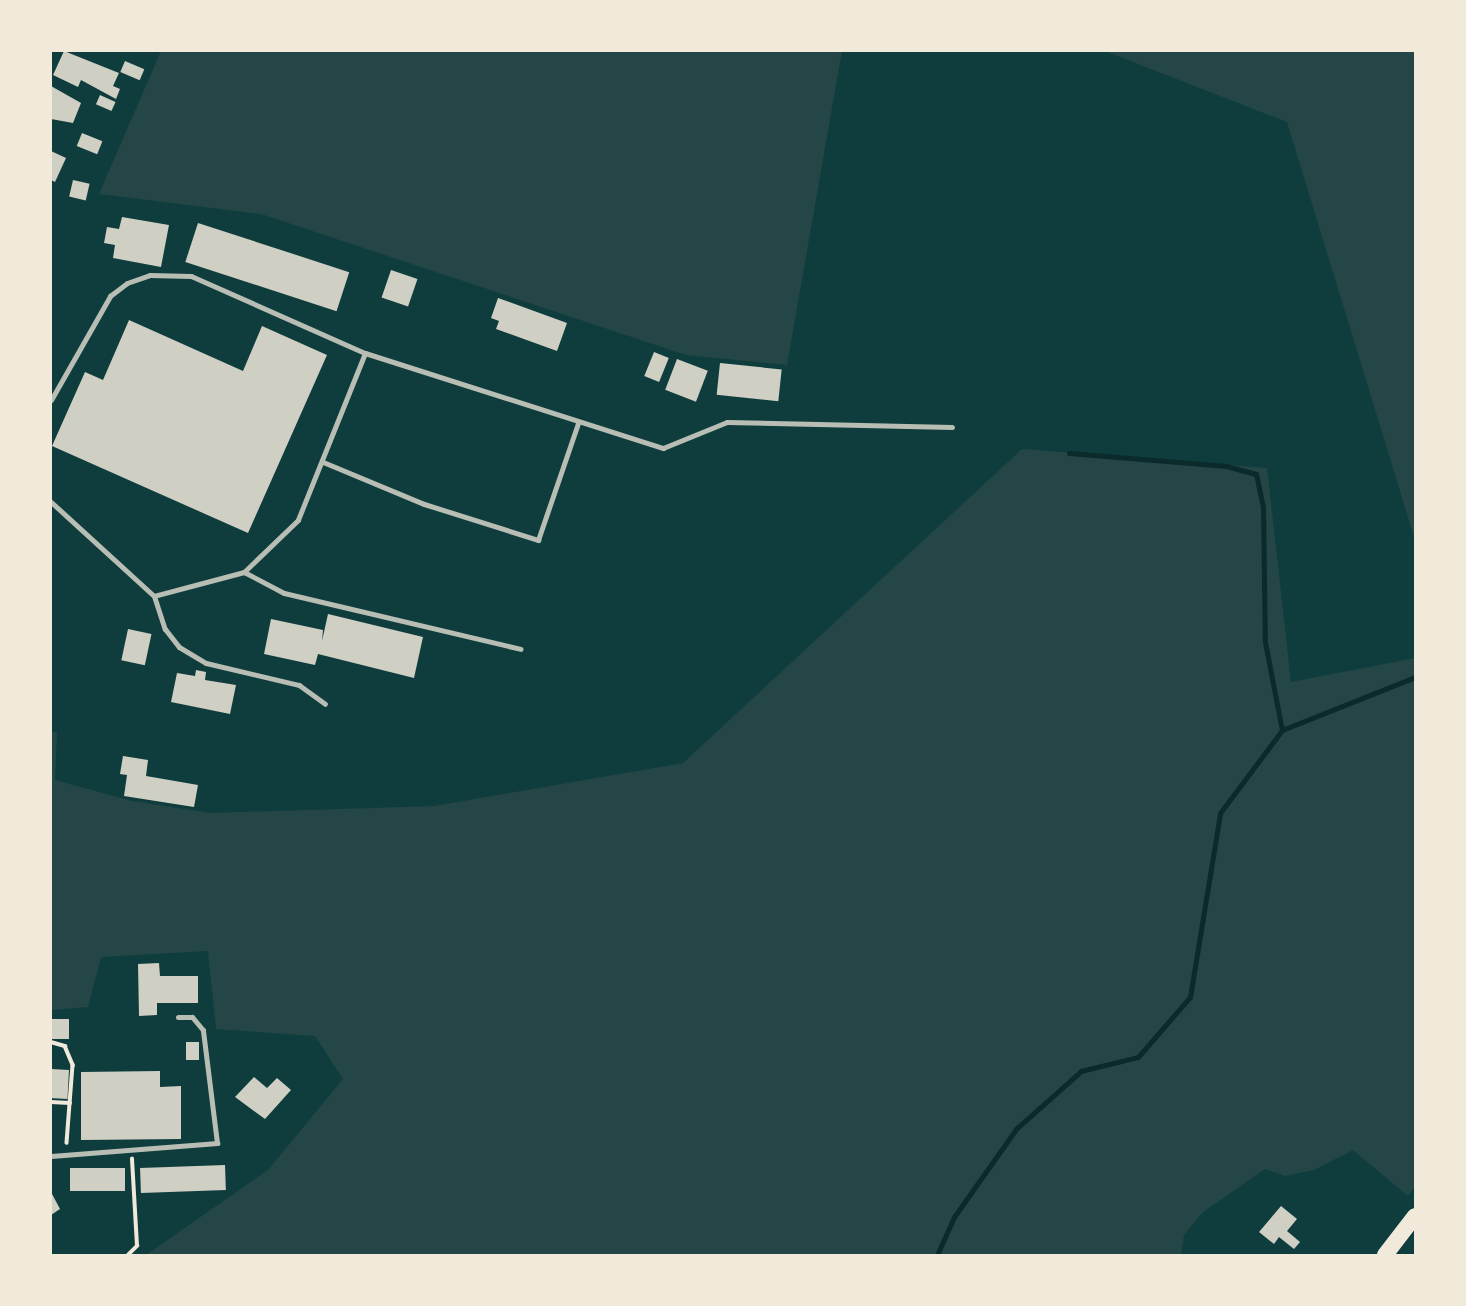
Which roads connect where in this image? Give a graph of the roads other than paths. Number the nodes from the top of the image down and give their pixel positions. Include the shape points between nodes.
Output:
1 (365, 353) junction
2 (51, 400) edge
3 (578, 423) junction
4 (952, 427) dead end
5 (323, 462) junction
6 (51, 502) edge
7 (244, 572) junction
8 (154, 596) junction
9 (520, 649) dead end
10 (325, 704) dead end
11 (178, 1017) dead end
12 (51, 1156) edge
13 (1415, 1216) edge
14 (1385, 1255) edge

1 - 2 lane via 191,276 150,275 127,283 110,296
1 - 3 lane
1 - 5 lane
3 - 4 lane via 663,448 727,422
3 - 5 lane via 538,540 424,504
5 - 7 lane via 298,520
6 - 8 lane
7 - 8 lane
7 - 9 lane via 284,593
8 - 10 lane via 165,629 179,647 206,663 299,685
11 - 12 lane via 192,1017 203,1030 219,1139 215,1146 132,1147
13 - 14 main road

